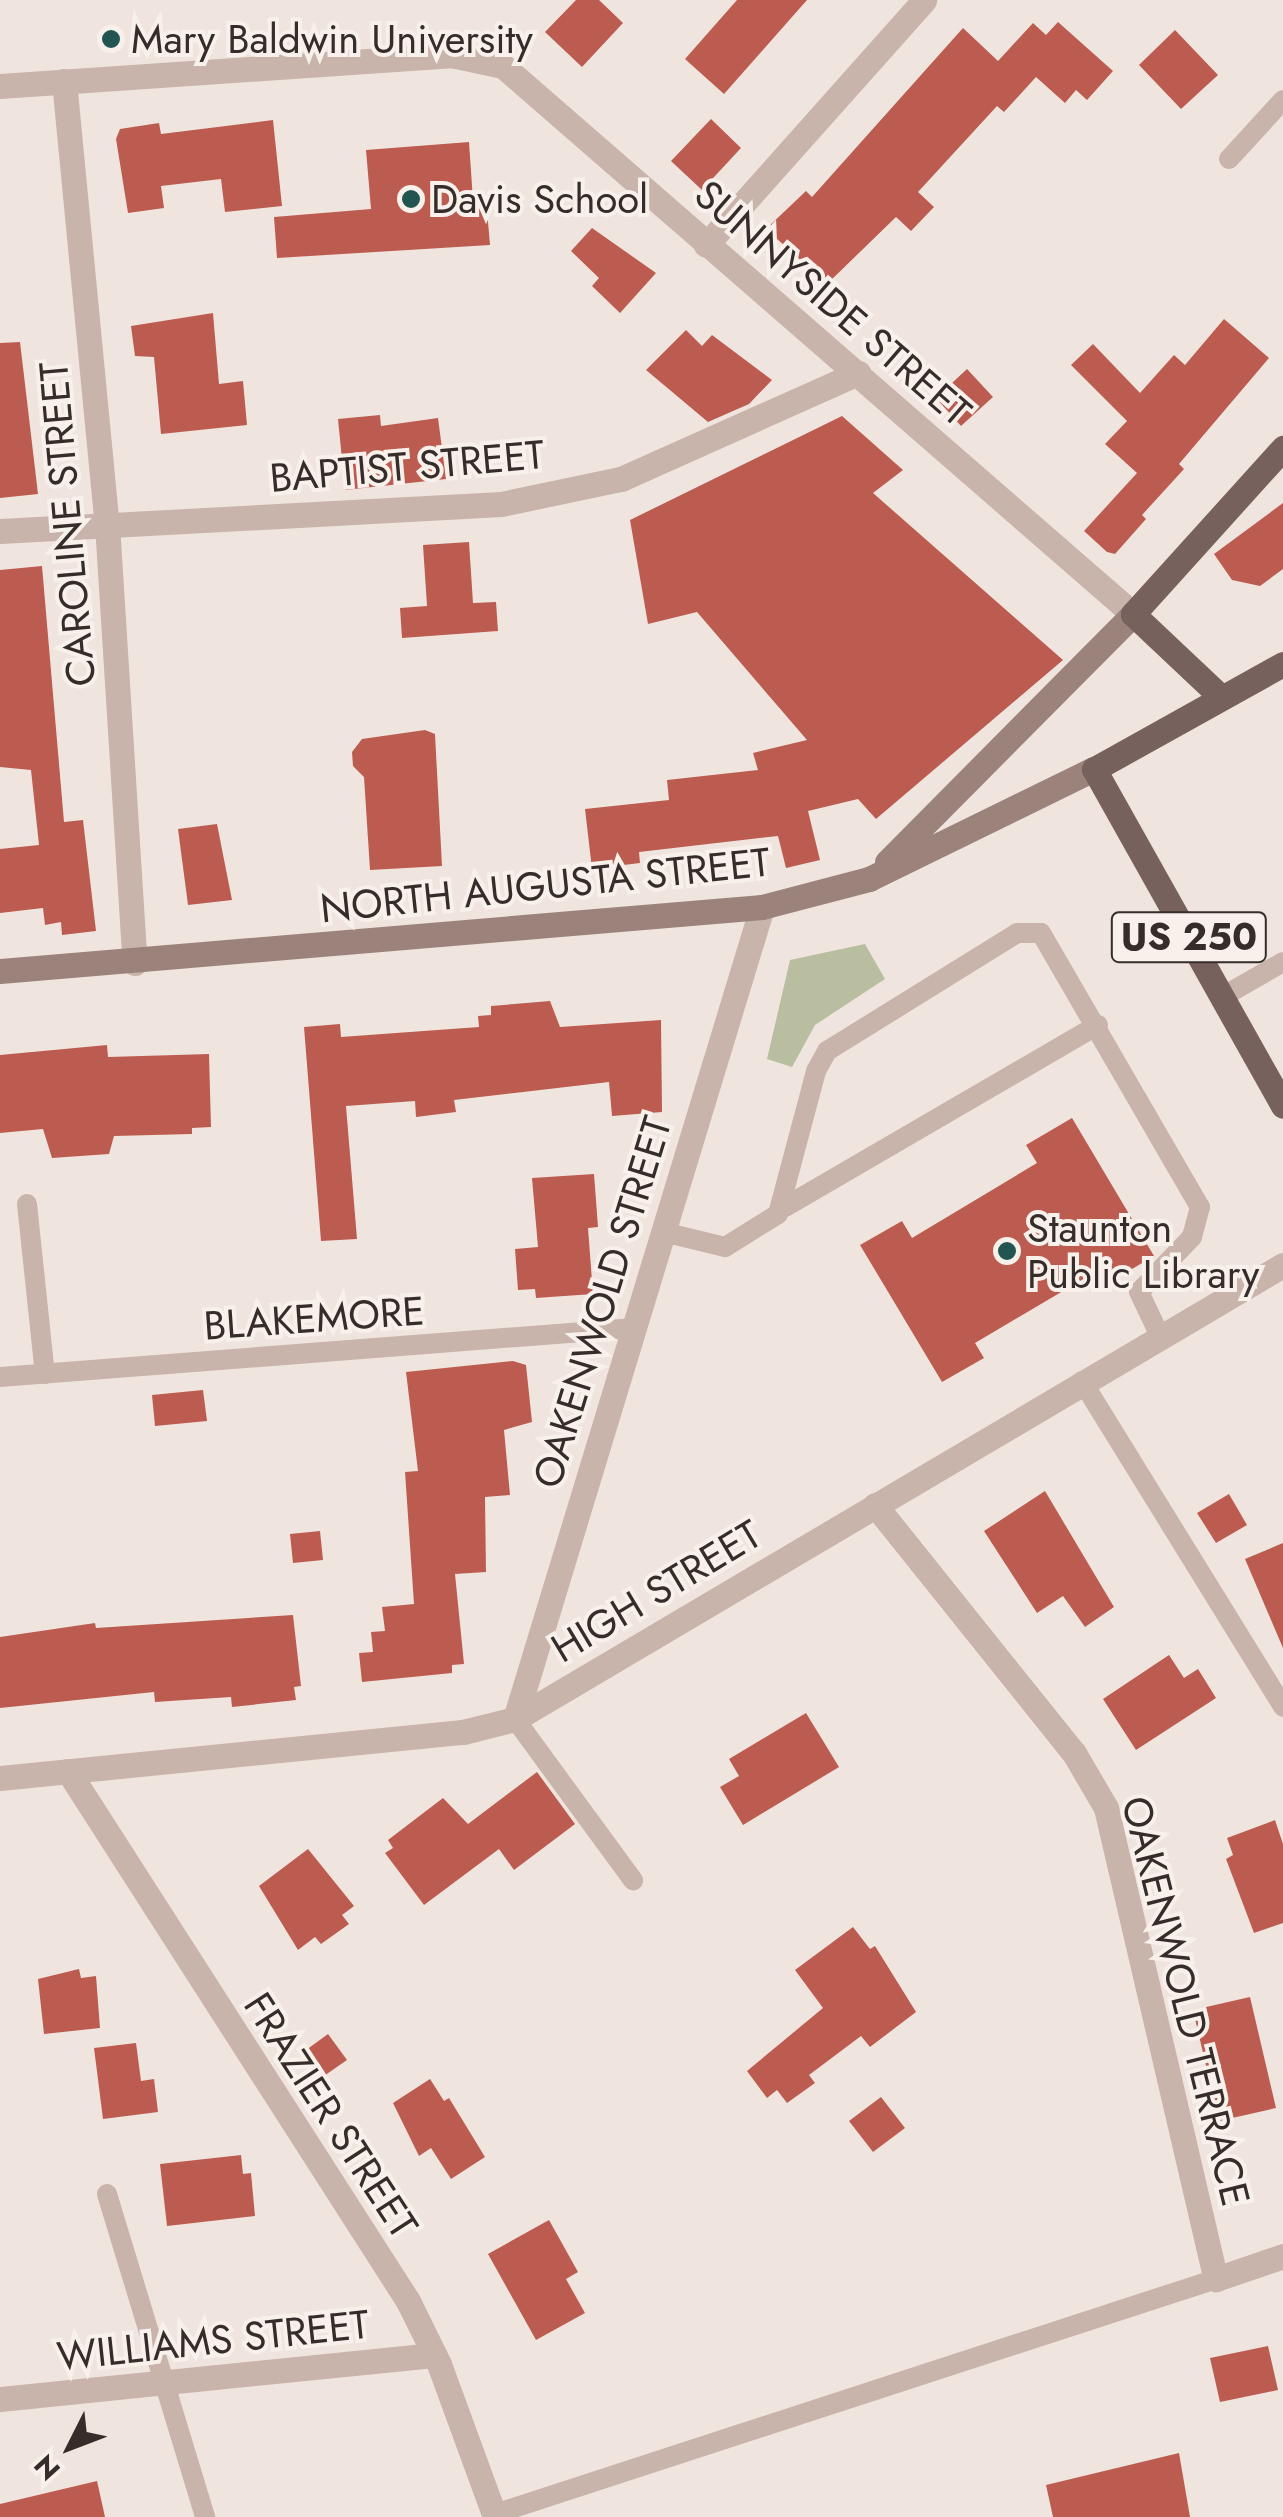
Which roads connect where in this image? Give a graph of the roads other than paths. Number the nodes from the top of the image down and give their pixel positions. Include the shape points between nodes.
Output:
1 (924, 0) edge
2 (64, 81) junction
3 (0, 86) edge
4 (1283, 100) edge
5 (1229, 159) dead end
6 (706, 244) junction
7 (858, 373) junction
8 (1283, 448) edge
9 (108, 524) junction
10 (0, 531) edge
11 (1133, 614) junction
12 (1283, 664) edge
13 (1221, 697) junction
14 (1094, 769) junction
15 (869, 879) junction
16 (762, 907) junction
17 (1283, 962) edge
18 (135, 963) junction
19 (0, 971) edge
20 (1222, 998) junction
21 (1098, 1025) junction
22 (1283, 1106) edge
23 (27, 1204) dead end
24 (785, 1207) junction
25 (663, 1232) junction
26 (1283, 1265) edge
27 (634, 1328) junction
28 (1160, 1336) junction
29 (46, 1374) junction
30 (0, 1378) edge
31 (1082, 1382) junction
32 (876, 1505) junction
33 (1283, 1707) edge
34 (515, 1719) junction
35 (68, 1771) junction
36 (0, 1778) edge
37 (632, 1880) dead end
38 (108, 2194) dead end
39 (1283, 2256) edge
40 (1216, 2279) junction
41 (434, 2355) junction
42 (162, 2382) junction
43 (0, 2399) edge
44 (495, 2516) edge
45 (205, 2517) edge

1 - 6 street
2 - 3 street, SUNNYSIDE STREET
2 - 6 street, SUNNYSIDE STREET via 478,57 520,78
2 - 9 street, CAROLINE STREET
4 - 5 lane
6 - 7 street, SUNNYSIDE STREET
7 - 9 street, BAPTIST STREET via 621,479 502,504
7 - 11 street, SUNNYSIDE STREET
8 - 11 main road
9 - 10 street, BAPTIST STREET
9 - 18 street, CAROLINE STREET
11 - 13 main road
11 - 15 main road
12 - 13 main road, NORTH AUGUSTA STREET
13 - 14 main road, NORTH AUGUSTA STREET
14 - 15 main road, NORTH AUGUSTA STREET
14 - 20 main road, US 250
15 - 16 main road, NORTH AUGUSTA STREET
16 - 18 main road, NORTH AUGUSTA STREET
16 - 25 street, OAKENWOLD STREET
17 - 20 lane
18 - 19 main road, NORTH AUGUSTA STREET
20 - 22 main road, US 250
21 - 24 lane
21 - 24 lane via 1053,944 1042,933 1017,933 827,1051 816,1071
21 - 28 lane via 1200,1208 1192,1237 1140,1292
23 - 29 lane
24 - 25 lane via 725,1247
25 - 27 street, OAKENWOLD STREET
26 - 28 street, HIGH STREET
27 - 29 lane, BLAKEMORE
27 - 34 street, OAKENWOLD STREET
28 - 31 street, HIGH STREET
29 - 30 lane, BLAKEMORE
31 - 32 street, HIGH STREET
31 - 33 lane
32 - 34 street, HIGH STREET
32 - 40 street, OAKENWOLD TERRACE via 1074,1753 1106,1808
34 - 35 street, HIGH STREET via 463,1732
34 - 37 lane
35 - 36 street, HIGH STREET
35 - 41 street, FRAZIER STREET via 408,2302
38 - 42 lane
39 - 40 street
40 - 44 lane
41 - 42 street, WILLIAMS STREET
41 - 44 street, FRAZIER STREET
42 - 43 street, WILLIAMS STREET
42 - 45 lane

